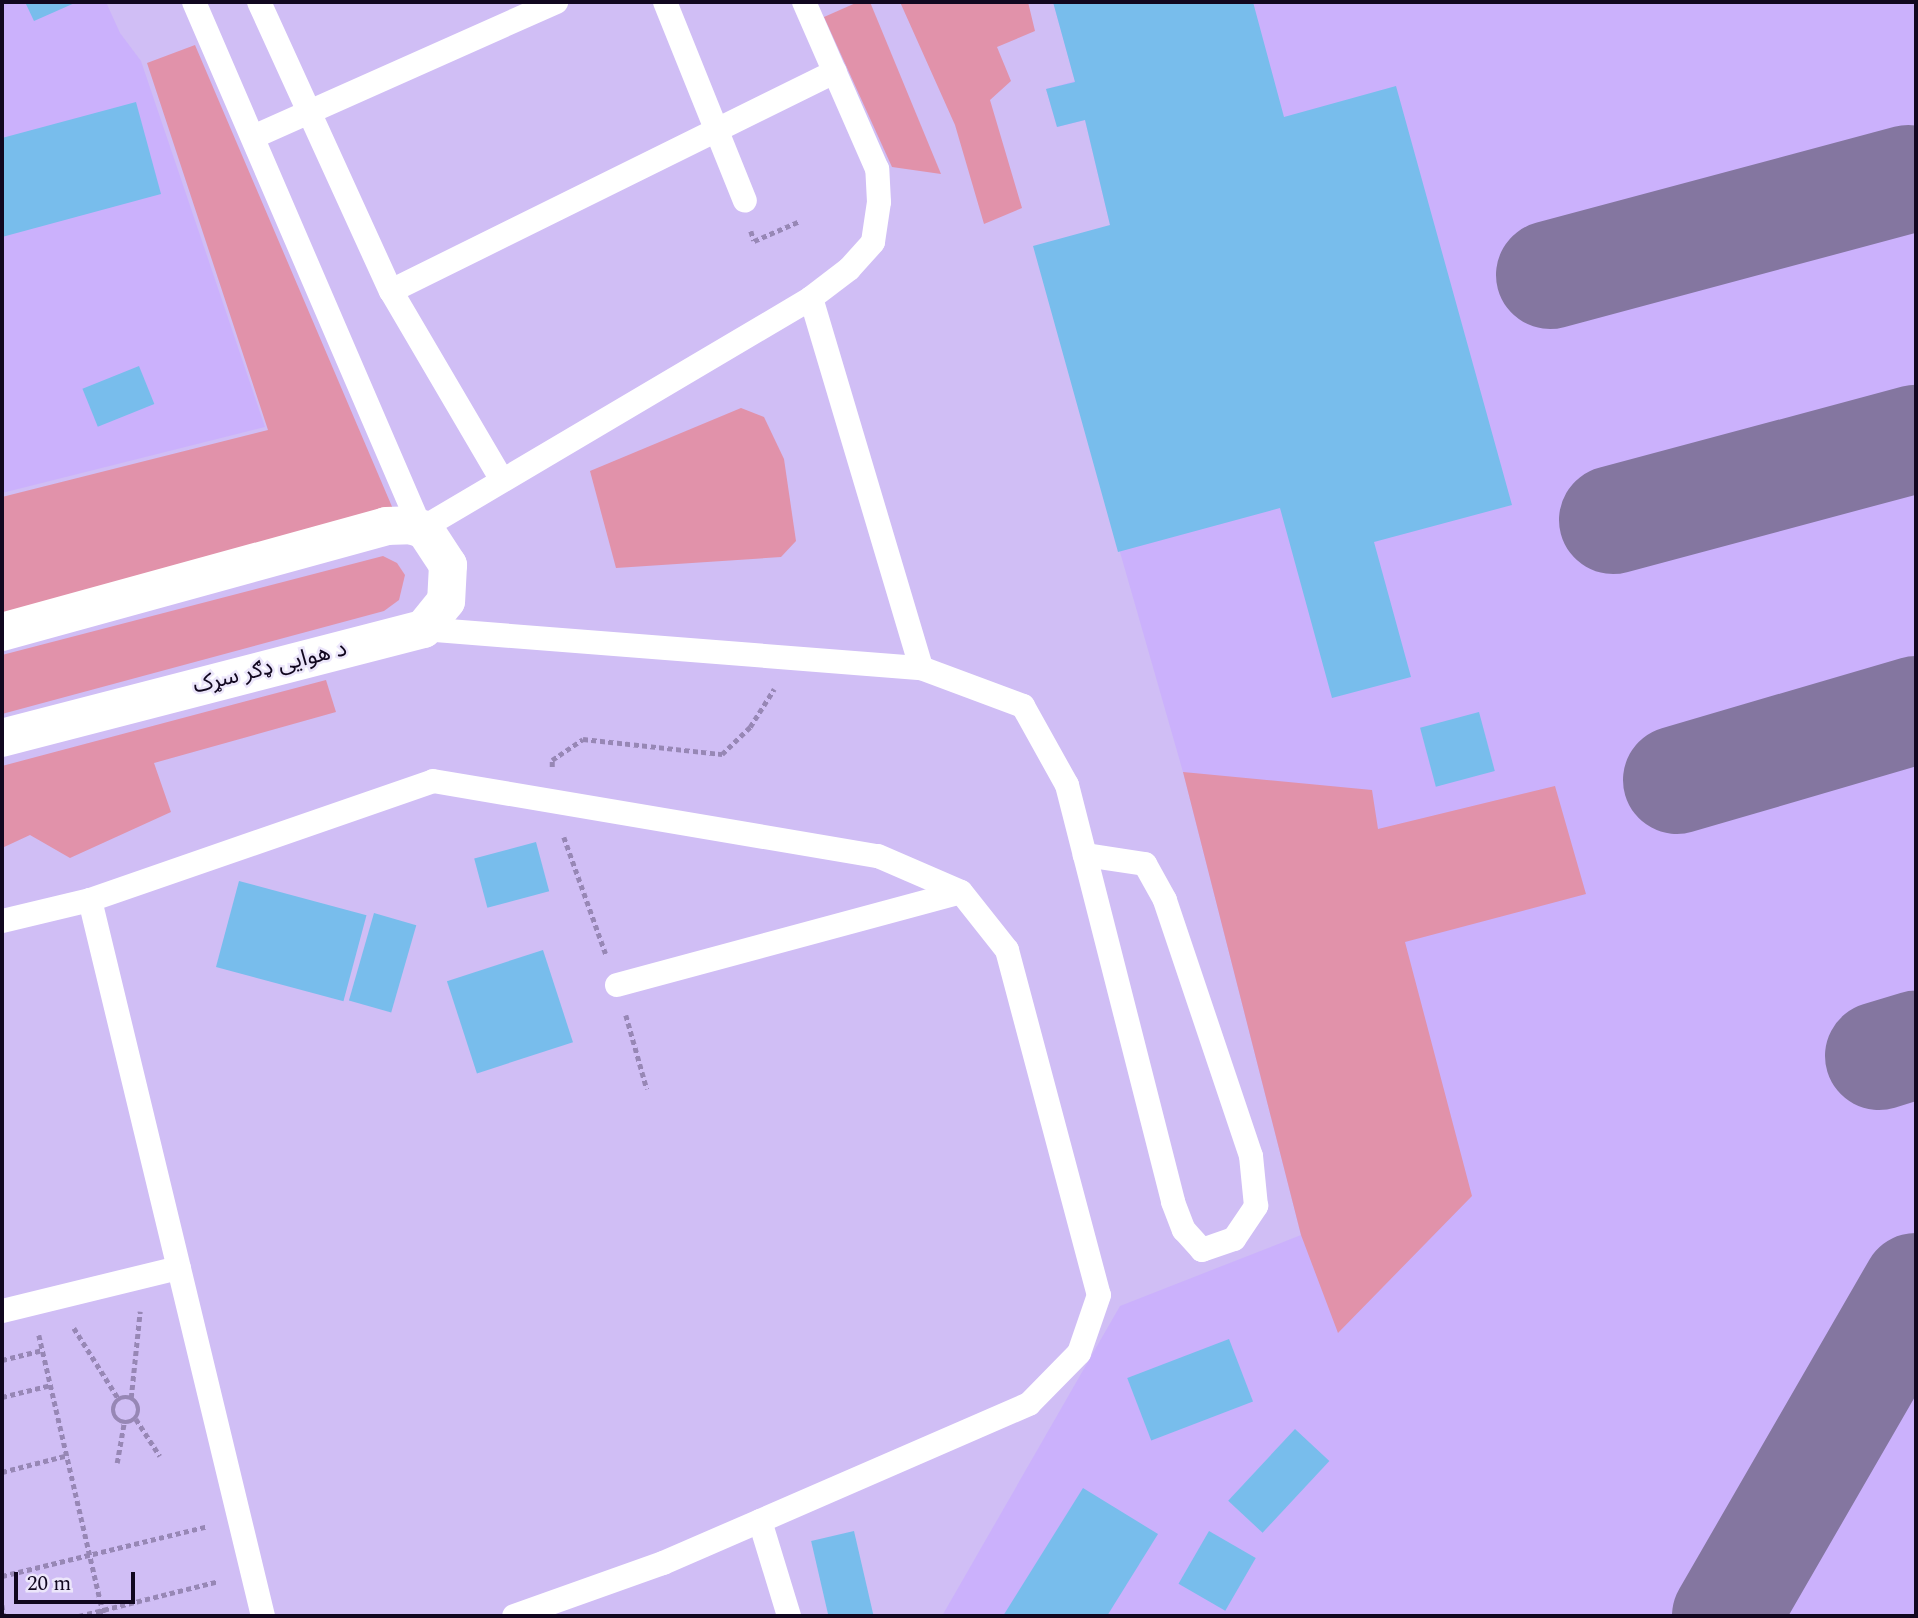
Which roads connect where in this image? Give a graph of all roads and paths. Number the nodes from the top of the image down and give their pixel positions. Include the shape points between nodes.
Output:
1 (194, 2) edge
2 (259, 2) edge
3 (556, 2) edge
4 (665, 2) edge
5 (804, 2) edge
6 (835, 72) junction
7 (310, 113) junction
8 (718, 129) junction
9 (253, 137) junction
10 (745, 201) dead end
11 (391, 291) junction
12 (811, 298) junction
13 (502, 480) junction
14 (404, 527) junction
15 (423, 629) junction
16 (2, 632) edge
17 (791, 661) junction
18 (921, 668) junction
19 (2, 738) edge
20 (551, 801) junction
21 (1085, 855) junction
22 (961, 892) junction
23 (90, 900) junction
24 (2, 921) edge
25 (617, 985) junction
26 (647, 1088) dead end
27 (179, 1268) junction
28 (144, 1276) junction
29 (44, 1301) junction
30 (2, 1311) edge
31 (43, 1350) junction
32 (2, 1360) edge
33 (51, 1385) junction
34 (2, 1397) edge
35 (118, 1398) junction
36 (131, 1398) junction
37 (136, 1419) junction
38 (124, 1423) junction
39 (68, 1455) junction
40 (160, 1456) dead end
41 (117, 1463) dead end
42 (2, 1472) edge
43 (203, 1514) dead end
44 (239, 1519) junction
45 (760, 1521) junction
46 (206, 1527) junction
47 (92, 1555) junction
48 (2, 1576) edge
49 (221, 1590) dead end
50 (2, 1605) edge
51 (104, 1613) edge
52 (4, 1616) edge
53 (79, 1616) edge
54 (263, 1616) edge
55 (514, 1616) edge
56 (789, 1616) edge

1 - 9 lane
2 - 7 lane
3 - 7 lane
4 - 8 lane
5 - 6 lane
6 - 8 lane
6 - 12 lane via 877,169 880,202 873,242 849,269
7 - 9 lane
7 - 11 lane
8 - 10 lane
8 - 11 lane
9 - 14 lane
11 - 13 lane
12 - 13 lane
12 - 18 lane
13 - 14 lane
14 - 15 main road via 440,546 450,583 441,609
14 - 16 main road
15 - 17 lane via 632,642
15 - 19 main road, د هوایی ډګر سړک
17 - 18 lane
17 - 20 path via 750,727 722,754 583,739 552,760
18 - 21 lane via 1023,706 1067,785
20 - 22 lane via 878,856
20 - 23 lane via 433,781
20 - 25 path
21 - 21 lane via 1145,864 1159,888 1251,1157 1256,1206 1234,1239 1202,1250 1184,1230 1173,1202
22 - 25 lane
22 - 45 lane via 1007,950 1099,1295 1079,1353 1029,1404
23 - 24 lane
23 - 27 lane
25 - 26 path
27 - 28 lane
27 - 44 lane
28 - 29 lane
28 - 36 path
29 - 30 lane
29 - 31 path
29 - 35 path
31 - 32 path
31 - 33 path
33 - 34 path
33 - 39 path
35 - 36 path
35 - 38 path via 113,1413
36 - 37 path via 140,1410
37 - 38 path
37 - 40 path
38 - 41 path
39 - 42 path
39 - 47 path
43 - 46 path
44 - 46 path
44 - 54 lane
45 - 55 lane via 663,1563
45 - 56 lane
46 - 47 path
47 - 48 path
47 - 51 path
49 - 51 path via 219,1580
50 - 52 path
51 - 53 path

